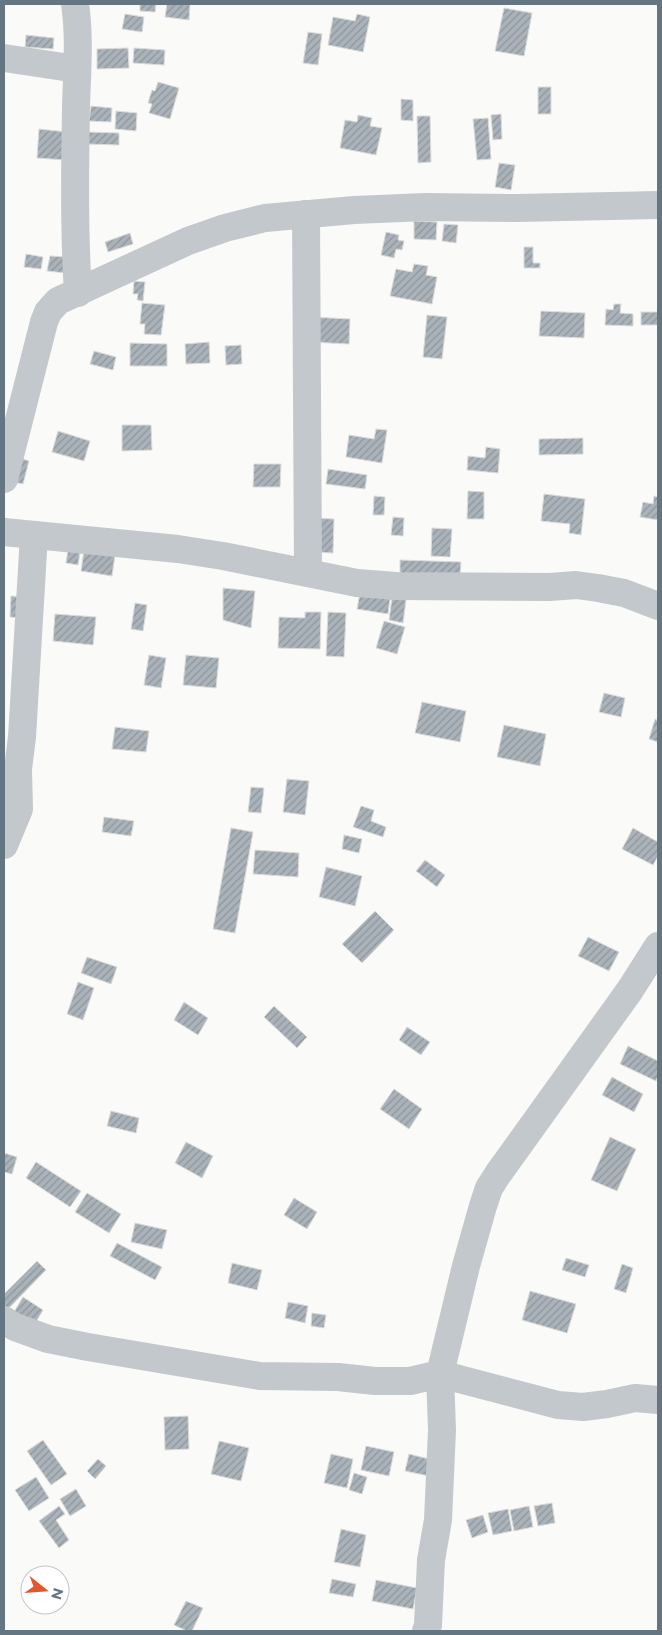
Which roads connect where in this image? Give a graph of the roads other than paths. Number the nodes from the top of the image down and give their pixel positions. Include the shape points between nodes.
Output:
1 (75, 4) edge
2 (4, 58) edge
3 (77, 69) junction
4 (658, 205) edge
5 (306, 214) junction
6 (78, 293) junction
7 (4, 479) edge
8 (4, 532) edge
9 (34, 535) junction
10 (308, 572) junction
11 (658, 606) edge
12 (4, 845) edge
13 (658, 946) edge
14 (4, 1320) edge
15 (440, 1374) junction
16 (658, 1400) edge
17 (426, 1631) edge

1 - 3 street
2 - 3 street
3 - 6 street via 75,243
4 - 5 street via 426,207
5 - 6 street via 265,218 226,228 143,261
5 - 10 street
6 - 7 street via 58,301 44,322
8 - 9 street
9 - 10 street via 178,549
9 - 12 street via 18,769 19,808
10 - 11 street via 357,583 396,586 576,585 624,593
13 - 15 street via 489,1188
14 - 15 street via 15,1328 48,1339 260,1376 410,1381
15 - 16 street via 558,1405 583,1407 634,1398
15 - 17 street via 442,1430 438,1520

